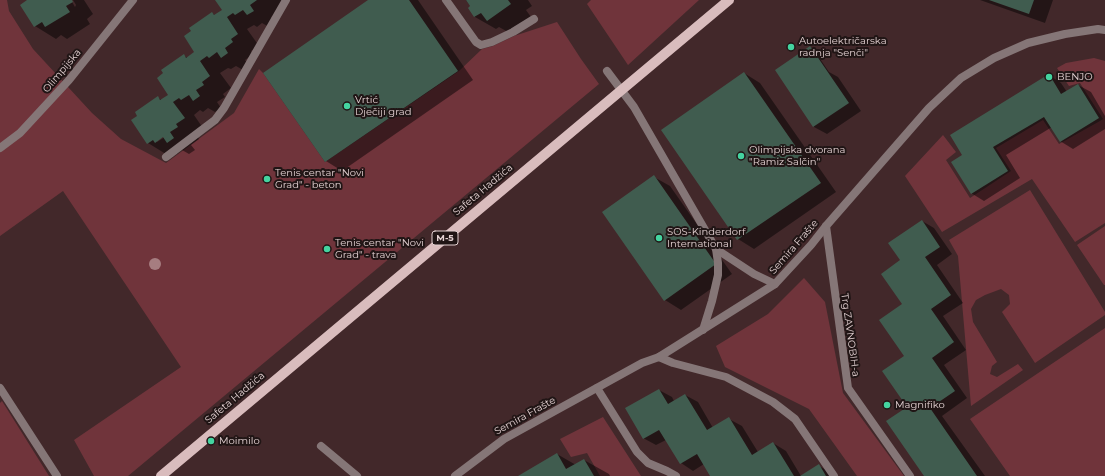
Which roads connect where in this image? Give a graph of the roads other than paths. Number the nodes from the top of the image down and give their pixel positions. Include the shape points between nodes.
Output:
1 (133, 0) edge
2 (286, 0) edge
3 (446, 0) edge
4 (729, 0) edge
5 (534, 19) dead end
6 (1105, 30) edge
7 (608, 71) dead end
8 (622, 90) junction
9 (2, 147) edge
10 (166, 157) dead end
11 (826, 226) junction
12 (716, 249) junction
13 (775, 284) junction
14 (703, 330) junction
15 (659, 357) junction
16 (597, 388) junction
17 (0, 389) edge
18 (321, 446) dead end
19 (58, 476) edge
20 (161, 476) edge
21 (357, 476) edge
22 (455, 476) edge
23 (676, 476) edge
24 (834, 476) edge
25 (910, 476) edge

1 - 9 street, Olimpijska via 69,80 20,133
2 - 10 street via 215,120
3 - 5 street via 476,42 481,44 492,42
4 - 8 main road, Safeta Hadžića / M-5
6 - 11 street, Semira Frašte via 1064,34 1028,43 994,58 961,78 929,108
7 - 8 street
8 - 12 street
8 - 20 main road, Safeta Hadžića / M-5
11 - 13 street, Semira Frašte
11 - 25 street, Trg ZAVNOBIH-a via 848,388
12 - 13 street via 754,274
12 - 14 street via 718,275
13 - 14 street, Semira Frašte
14 - 15 street, Semira Frašte
15 - 16 street, Semira Frašte via 642,363
15 - 24 street via 726,378 774,402 795,419
16 - 22 street, Semira Frašte via 504,439
16 - 23 street via 637,452 648,463
17 - 19 street
18 - 21 street

